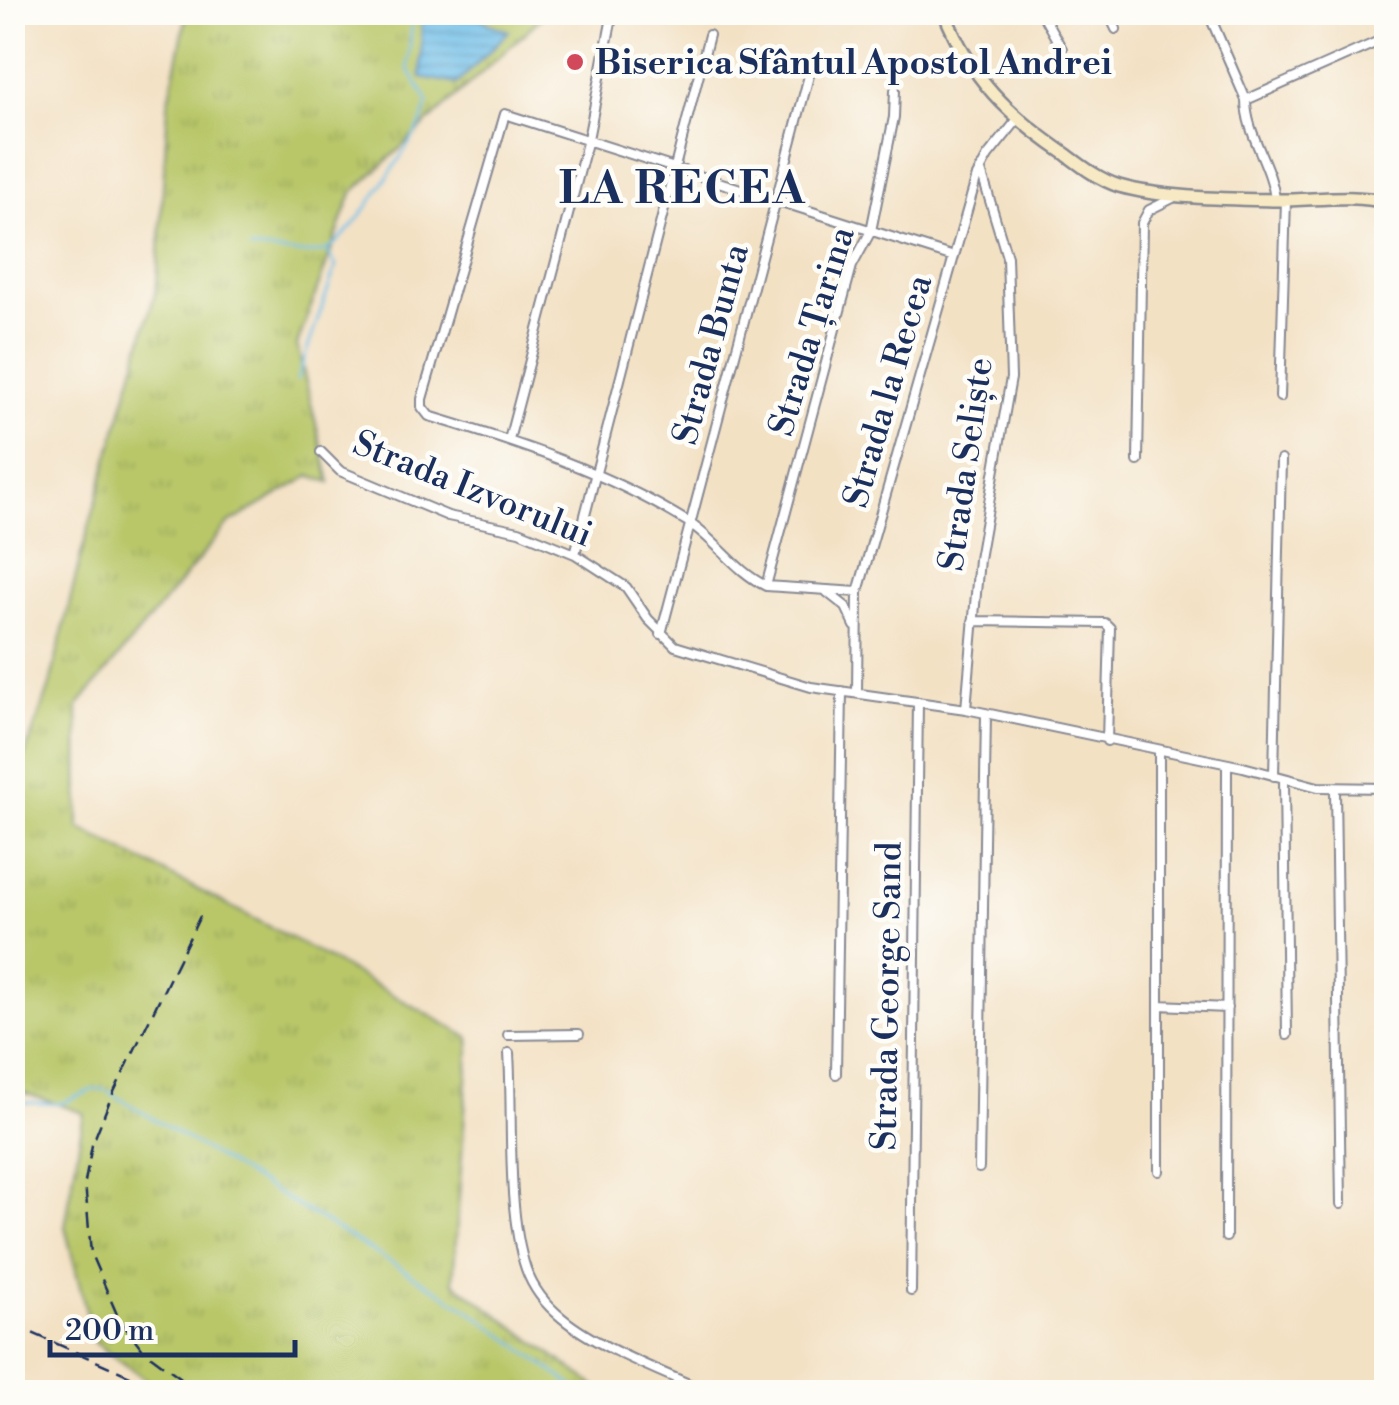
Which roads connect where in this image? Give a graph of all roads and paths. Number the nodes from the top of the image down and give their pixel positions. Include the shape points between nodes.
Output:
1 (614, 12) edge
2 (944, 12) edge
3 (1041, 12) edge
4 (1108, 12) edge
5 (1208, 12) edge
6 (1116, 28) dead end
7 (708, 35) dead end
8 (1386, 38) edge
9 (1062, 49) dead end
10 (811, 68) dead end
11 (895, 90) dead end
12 (1246, 100) junction
13 (1018, 119) junction
14 (588, 138) junction
15 (675, 168) junction
16 (980, 170) junction
17 (1180, 194) junction
18 (1281, 200) junction
19 (775, 202) junction
20 (1386, 202) edge
21 (871, 231) junction
22 (954, 257) junction
23 (1280, 397) dead end
24 (509, 440) junction
25 (321, 452) dead end
26 (1281, 460) dead end
27 (1138, 461) dead end
28 (597, 472) junction
29 (691, 524) junction
30 (575, 554) junction
31 (766, 586) junction
32 (823, 590) junction
33 (858, 592) junction
34 (972, 621) junction
35 (858, 632) junction
36 (661, 634) junction
37 (842, 691) junction
38 (857, 693) junction
39 (918, 702) junction
40 (966, 709) junction
41 (986, 714) junction
42 (1107, 741) junction
43 (1159, 752) junction
44 (1227, 764) junction
45 (1279, 778) junction
46 (1386, 788) edge
47 (1335, 790) junction
48 (1159, 1005) junction
49 (1227, 1008) junction
50 (579, 1034) dead end
51 (508, 1035) dead end
52 (1287, 1036) dead end
53 (509, 1053) dead end
54 (836, 1074) dead end
55 (979, 1168) dead end
56 (1158, 1172) dead end
57 (1341, 1204) dead end
58 (1226, 1237) dead end
59 (910, 1291) dead end
60 (707, 1392) edge

1 - 14 street
2 - 13 main road via 967,62
3 - 9 street
4 - 6 street
5 - 12 street
7 - 15 street
8 - 12 street
10 - 19 street, Strada Bunta
11 - 21 street, Strada Țarina
12 - 18 street
13 - 16 street, Strada la Recea
13 - 17 main road via 1105,180
14 - 15 street
14 - 24 street
14 - 24 street via 505,114 422,407 429,416
15 - 19 street
15 - 28 street
16 - 22 street, Strada la Recea
16 - 34 street, Strada Seliște via 1007,257 1011,378
17 - 18 main road
17 - 27 street via 1149,210 1142,223
18 - 20 main road
18 - 23 street
19 - 21 street
19 - 29 street, Strada Bunta
21 - 22 street
21 - 31 street, Strada Țarina via 852,266
22 - 33 street, Strada la Recea
24 - 28 street
25 - 30 street, Strada Izvorului via 340,471 432,510 519,531
26 - 45 street
28 - 29 street
28 - 30 street
29 - 31 street
29 - 36 street, Strada Bunta
30 - 36 street, Strada Izvorului via 626,586
31 - 32 street
32 - 33 street
32 - 35 street via 846,607
33 - 35 street, Strada la Recea
34 - 40 street, Strada Seliște
34 - 42 street via 1106,624
35 - 38 street, Strada la Recea
36 - 37 street, Strada Izvorului via 675,646
37 - 38 street, Strada Izvorului
37 - 54 street
38 - 39 street, Strada Izvorului
39 - 40 street, Strada Izvorului
39 - 59 street, Strada George Sand
40 - 41 street, Strada Izvorului
41 - 42 street, Strada Izvorului
41 - 55 street
42 - 43 street, Strada Izvorului
43 - 44 street, Strada Izvorului
43 - 48 street
44 - 45 street, Strada Izvorului
44 - 49 street
45 - 47 street, Strada Izvorului
45 - 52 street
46 - 47 street, Strada Izvorului
47 - 57 street
48 - 49 street
48 - 56 street
49 - 58 street
50 - 51 street
53 - 60 street via 519,1240 536,1290 579,1331

